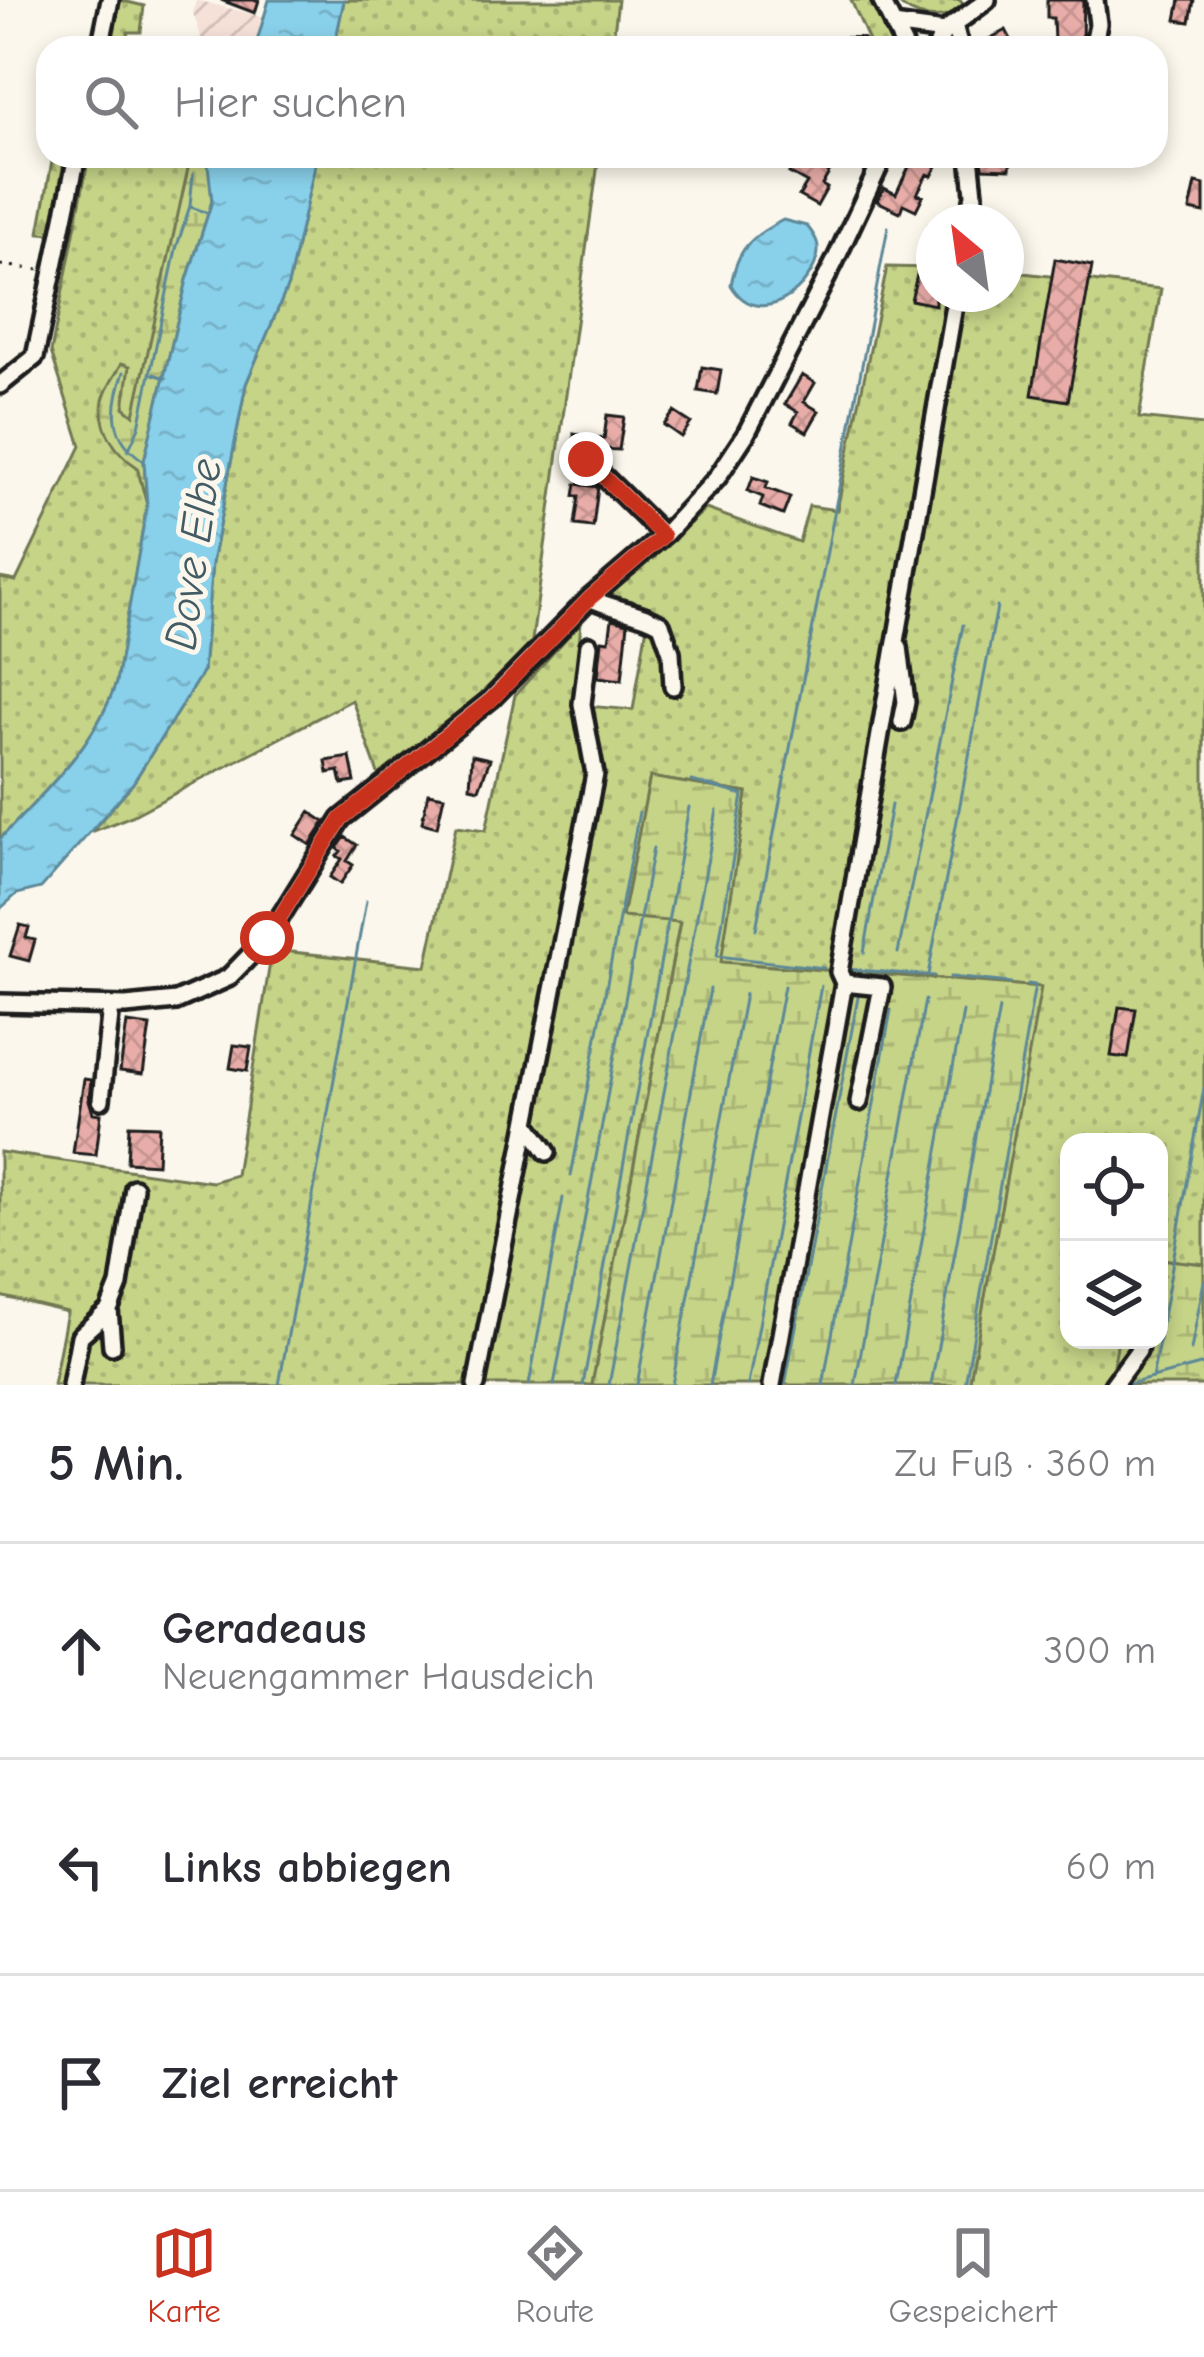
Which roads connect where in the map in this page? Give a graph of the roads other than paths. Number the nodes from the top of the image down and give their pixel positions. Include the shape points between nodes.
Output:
1 (110, 0) edge
2 (881, 0) edge
3 (987, 0) edge
4 (1095, 0) edge
5 (893, 25) junction
6 (949, 28) junction
7 (102, 36) edge
8 (899, 36) edge
9 (944, 36) edge
10 (954, 36) edge
11 (1096, 36) edge
12 (75, 168) edge
13 (878, 168) edge
14 (971, 168) edge
15 (972, 204) edge
16 (953, 312) edge
17 (0, 385) edge
18 (586, 459) dead end
19 (663, 536) junction
20 (590, 598) junction
21 (896, 632) junction
22 (589, 645) dead end
23 (673, 686) dead end
24 (902, 722) dead end
25 (844, 982) junction
26 (0, 1003) edge
27 (111, 1006) junction
28 (101, 1100) dead end
29 (859, 1102) dead end
30 (526, 1124) junction
31 (547, 1152) dead end
32 (134, 1188) dead end
33 (109, 1310) junction
34 (112, 1346) dead end
35 (1138, 1349) edge
36 (70, 1385) edge
37 (476, 1385) edge
38 (772, 1385) edge
39 (1113, 1385) edge

1 - 7 street
2 - 5 street
3 - 6 street
4 - 11 street
5 - 6 street
5 - 8 street
6 - 9 street
6 - 10 street
12 - 17 street via 35,357
13 - 19 street via 746,434
14 - 15 street
16 - 21 street
18 - 19 street
19 - 20 street
20 - 23 street via 661,624
20 - 27 street via 491,700 341,819 267,938 228,979 176,1001
21 - 24 street
21 - 25 street via 838,972
22 - 30 street via 582,704 595,774
25 - 29 street via 882,987
25 - 38 street
26 - 27 street
27 - 28 street
30 - 31 street
30 - 37 street
32 - 33 street
33 - 34 street
33 - 36 street via 80,1336
35 - 39 street

